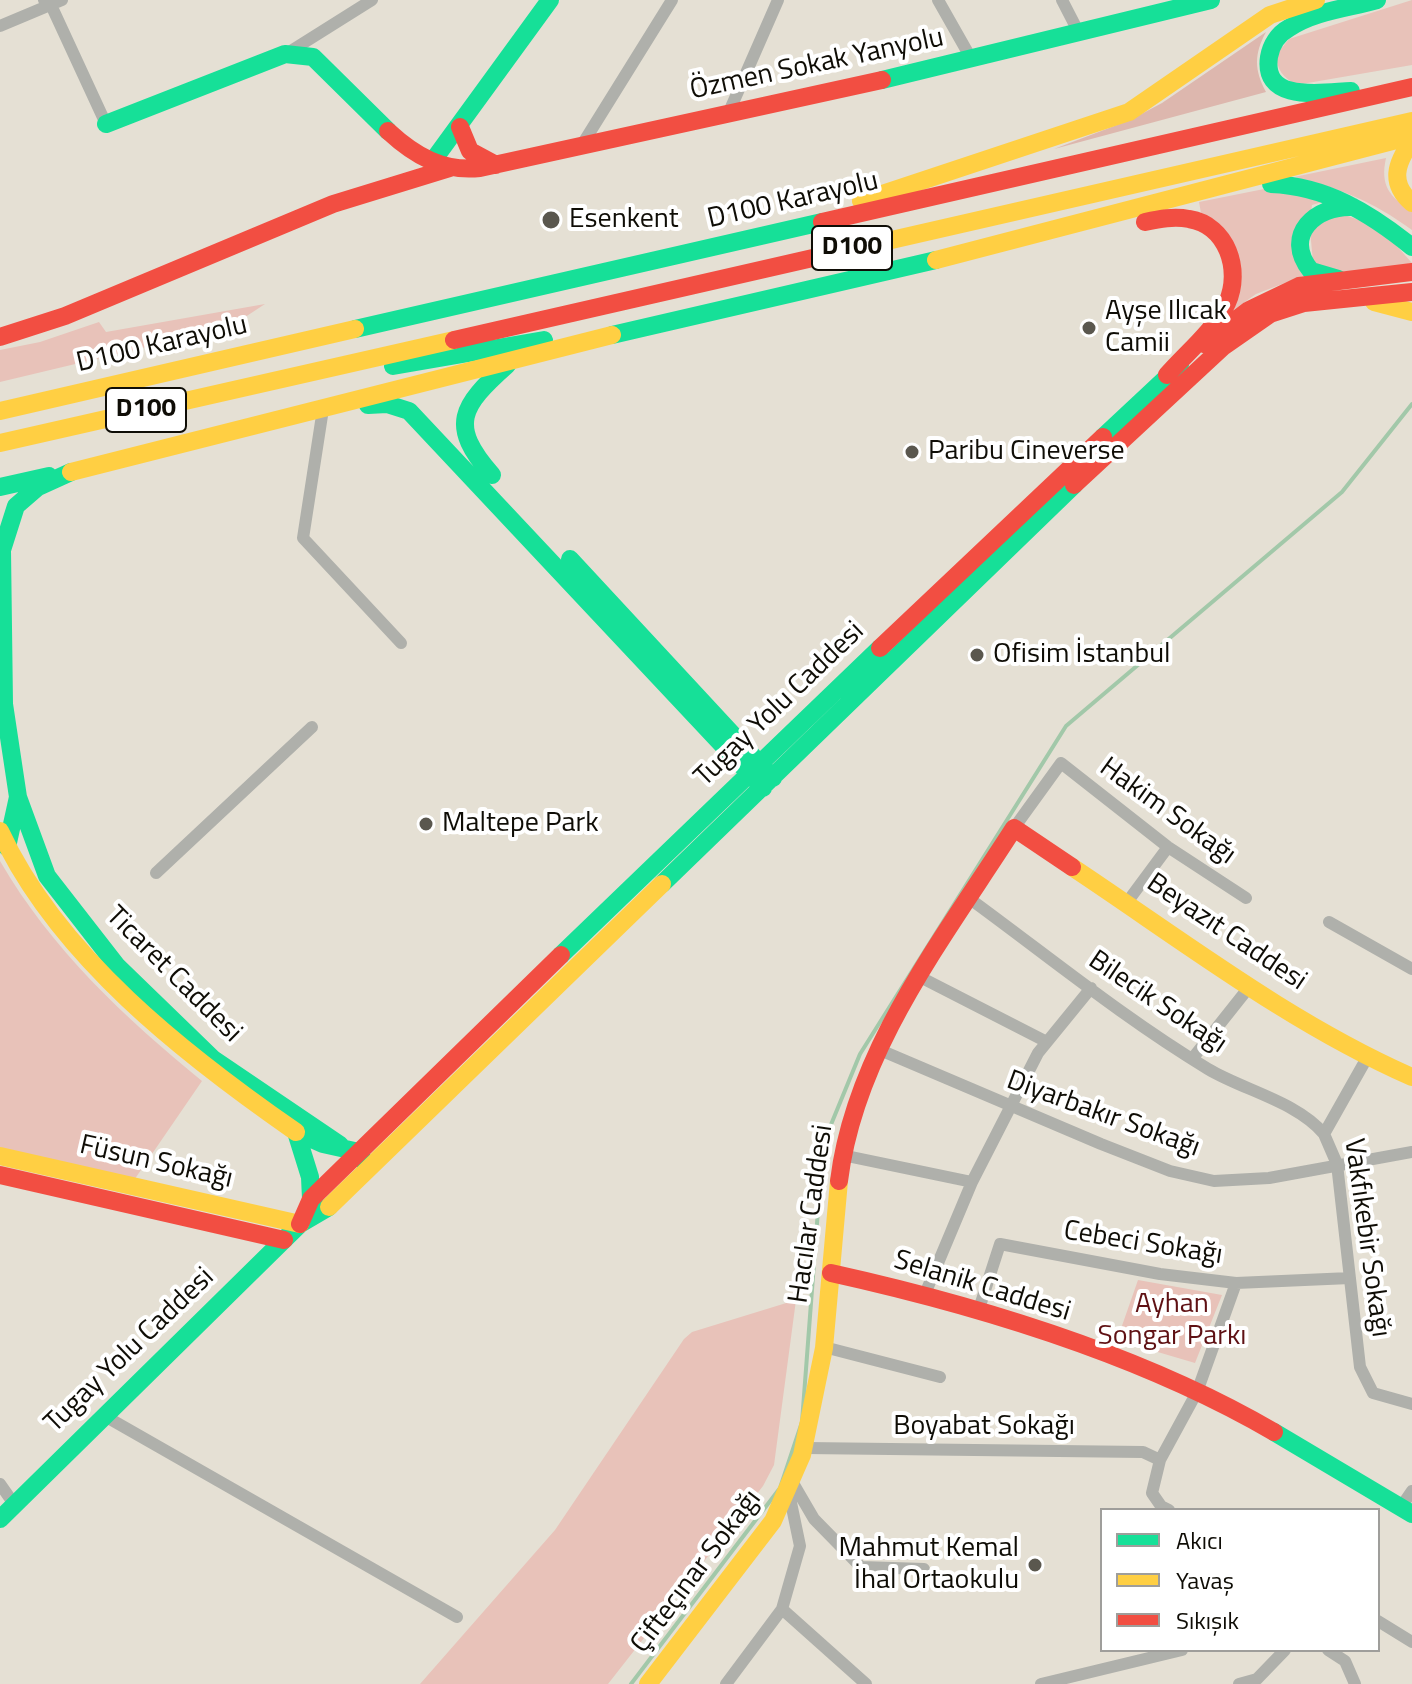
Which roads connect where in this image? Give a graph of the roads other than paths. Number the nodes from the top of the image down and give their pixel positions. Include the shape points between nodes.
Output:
1 (372, 0) edge
2 (550, 0) edge
3 (672, 0) edge
4 (778, 0) edge
5 (938, 0) edge
6 (1062, 0) edge
7 (1211, 0) edge
8 (1316, 0) edge
9 (1377, 0) edge
10 (52, 2) edge
11 (0, 26) edge
12 (1079, 33) junction
13 (285, 54) junction
14 (972, 60) junction
15 (1410, 88) edge
16 (729, 112) junction
17 (1412, 121) edge
18 (106, 124) joint
19 (460, 127) junction
20 (1412, 139) edge
21 (580, 148) junction
22 (441, 165) junction
23 (499, 166) junction
24 (1169, 203) junction
25 (1412, 203) edge
26 (1354, 207) junction
27 (775, 233) junction
28 (1010, 244) junction
29 (1412, 247) edge
30 (1412, 272) edge
31 (1338, 279) junction
32 (1412, 292) edge
33 (1346, 299) junction
34 (1412, 312) edge
35 (700, 313) junction
36 (0, 337) edge
37 (510, 362) junction
38 (1167, 375) junction
39 (292, 377) junction
40 (323, 409) junction
41 (0, 411) edge
42 (0, 443) edge
43 (71, 472) junction
44 (0, 487) edge
45 (1, 546) edge
46 (1, 602) edge
47 (401, 643) dead end
48 (2, 698) edge
49 (312, 727) dead end
50 (1061, 763) joint
51 (755, 768) junction
52 (768, 783) junction
53 (18, 797) junction
54 (1014, 828) junction
55 (3, 839) edge
56 (1168, 847) junction
57 (156, 873) dead end
58 (1246, 898) dead end
59 (970, 899) junction
60 (1128, 901) junction
61 (1329, 922) dead end
62 (1412, 969) edge
63 (922, 978) junction
64 (1250, 986) junction
65 (1091, 988) junction
66 (1047, 1042) junction
67 (880, 1050) junction
68 (1368, 1056) junction
69 (1192, 1059) junction
70 (1412, 1077) edge
71 (1010, 1108) junction
72 (296, 1132) junction
73 (1324, 1134) junction
74 (1412, 1152) edge
75 (842, 1155) junction
76 (0, 1156) edge
77 (354, 1158) junction
78 (1337, 1164) junction
79 (0, 1175) edge
80 (972, 1182) junction
81 (311, 1199) junction
82 (300, 1224) junction
83 (284, 1240) junction
84 (831, 1273) junction
85 (1350, 1278) junction
86 (1236, 1283) junction
87 (925, 1294) junction
88 (978, 1312) junction
89 (824, 1347) junction
90 (940, 1377) dead end
91 (1197, 1392) junction
92 (1412, 1404) edge
93 (103, 1415) junction
94 (806, 1448) junction
95 (1160, 1460) junction
96 (0, 1484) edge
97 (791, 1488) junction
98 (1412, 1491) edge
99 (14, 1504) junction
100 (1165, 1508) edge
101 (1406, 1510) edge
102 (0, 1519) edge
103 (924, 1569) dead end
104 (782, 1609) junction
105 (457, 1617) dead end
106 (1380, 1622) edge
107 (1412, 1642) edge
108 (1175, 1652) edge
109 (1283, 1652) edge
110 (1331, 1652) edge
111 (1078, 1680) edge
112 (648, 1684) edge
113 (726, 1684) edge
114 (866, 1684) edge
115 (1041, 1684) edge
116 (1239, 1684) edge
117 (1355, 1684) edge

1 - 13 street
2 - 19 main road
3 - 21 street
4 - 16 street
5 - 14 street
6 - 12 street
7 - 12 main road, Özmen Sokak Yanyolu
8 - 27 main road via 1260,21 1129,112
9 - 15 main road via 1289,27 1271,42 1269,71 1295,93
10 - 11 street
10 - 18 street
12 - 14 main road, Özmen Sokak Yanyolu
13 - 18 main road
13 - 22 main road via 313,57 385,129
14 - 16 main road, Özmen Sokak Yanyolu
15 - 27 main road, D100 Karayolu / D100
16 - 21 main road, Özmen Sokak Yanyolu
17 - 39 main road, D100
19 - 22 main road
19 - 23 main road via 470,151
20 - 24 main road
20 - 25 main road via 1394,169 1394,181
21 - 23 main road, Özmen Sokak Yanyolu
22 - 23 main road, Özmen Sokak Yanyolu
22 - 36 main road, Özmen Sokak Yanyolu via 333,204 65,316
24 - 26 main road via 1298,183
24 - 28 main road
26 - 29 main road
26 - 31 main road via 1336,205 1319,211 1303,224 1298,237 1302,259 1312,272
27 - 41 main road, D100 Karayolu / D100
28 - 35 main road
28 - 38 main road via 1174,217 1197,220 1216,231 1230,253 1234,277 1227,303
30 - 31 main road, Tugay Yolu Caddesi
31 - 38 main road, Tugay Yolu Caddesi via 1307,283 1265,300
32 - 33 main road
33 - 34 main road
33 - 52 main road, Tugay Yolu Caddesi via 1304,303 1270,314 1224,346
35 - 37 main road
35 - 39 main road via 428,363
37 - 40 main road
37 - 51 main road via 472,395 466,407 462,428 474,457
38 - 51 main road, Tugay Yolu Caddesi
39 - 42 main road, D100
40 - 43 main road
40 - 47 street via 303,538
40 - 51 main road via 387,404 409,411
43 - 44 main road
43 - 45 main road, Ticaret Caddesi via 38,487 16,506
45 - 46 main road, Ticaret Caddesi
46 - 48 main road, Ticaret Caddesi
48 - 53 main road, Ticaret Caddesi
49 - 57 street
50 - 54 street, Hacılar Caddesi
50 - 56 street, Hakim Sokağı
51 - 52 main road
51 - 77 main road, Tugay Yolu Caddesi
52 - 77 main road, Tugay Yolu Caddesi
53 - 55 main road, Ticaret Caddesi
53 - 77 main road, Ticaret Caddesi via 47,876 117,966 213,1059
54 - 59 main road, Hacılar Caddesi
54 - 60 main road, Beyazıt Caddesi
55 - 72 main road, Ticaret Caddesi via 46,907 133,1005 212,1075
56 - 58 street, Hakim Sokağı
56 - 60 street
59 - 63 main road, Hacılar Caddesi
59 - 65 street, Bilecik Sokağı
60 - 64 main road, Beyazıt Caddesi
61 - 62 street
63 - 66 street
63 - 67 main road, Hacılar Caddesi
64 - 68 main road, Beyazıt Caddesi
64 - 69 street
65 - 66 street
65 - 69 street, Bilecik Sokağı
66 - 71 street
67 - 71 street, Diyarbakır Sokağı
67 - 75 main road, Hacılar Caddesi via 860,1091
68 - 70 main road, Beyazıt Caddesi
68 - 73 street, Vakfıkebir Sokağı
69 - 73 street, Bilecik Sokağı via 1290,1110
71 - 78 street, Diyarbakır Sokağı via 1170,1171 1214,1181 1269,1178
71 - 80 street
72 - 77 main road, Ticaret Caddesi
72 - 81 main road
73 - 78 street, Vakfıkebir Sokağı
74 - 78 street, Diyarbakır Sokağı
75 - 80 street
75 - 84 main road, Hacılar Caddesi
76 - 82 main road, Füsun Sokağı
77 - 81 main road, Tugay Yolu Caddesi
77 - 82 main road, Tugay Yolu Caddesi via 328,1208
78 - 85 street, Vakfıkebir Sokağı
79 - 83 main road, Füsun Sokağı
80 - 87 street
81 - 82 main road, Tugay Yolu Caddesi
82 - 83 main road, Tugay Yolu Caddesi
83 - 93 main road, Tugay Yolu Caddesi
84 - 87 main road, Selanik Caddesi
84 - 89 main road, Hacılar Caddesi
85 - 86 street, Cebeci Sokağı
85 - 92 street, Vakfıkebir Sokağı via 1366,1383 1373,1393
86 - 88 street, Cebeci Sokağı via 1000,1244
86 - 91 street
87 - 88 main road, Selanik Caddesi
88 - 91 main road, Selanik Caddesi via 1155,1371
89 - 90 street
89 - 94 main road, Hacılar Caddesi
91 - 95 street
91 - 101 main road, Selanik Caddesi
93 - 99 main road, Tugay Yolu Caddesi
93 - 105 street
94 - 95 street, Boyabat Sokağı via 1143,1452
94 - 97 main road, Hacılar Caddesi
95 - 100 street via 1152,1493
96 - 99 street
97 - 103 street via 834,1544 861,1567
97 - 104 street via 800,1546
97 - 112 main road, Çifteçınar Sokağı via 773,1521
98 - 101 street
99 - 102 main road, Tugay Yolu Caddesi
104 - 113 street
104 - 114 street
106 - 107 street
108 - 111 street
109 - 116 street via 1257,1679
110 - 117 street via 1345,1661
111 - 115 street

